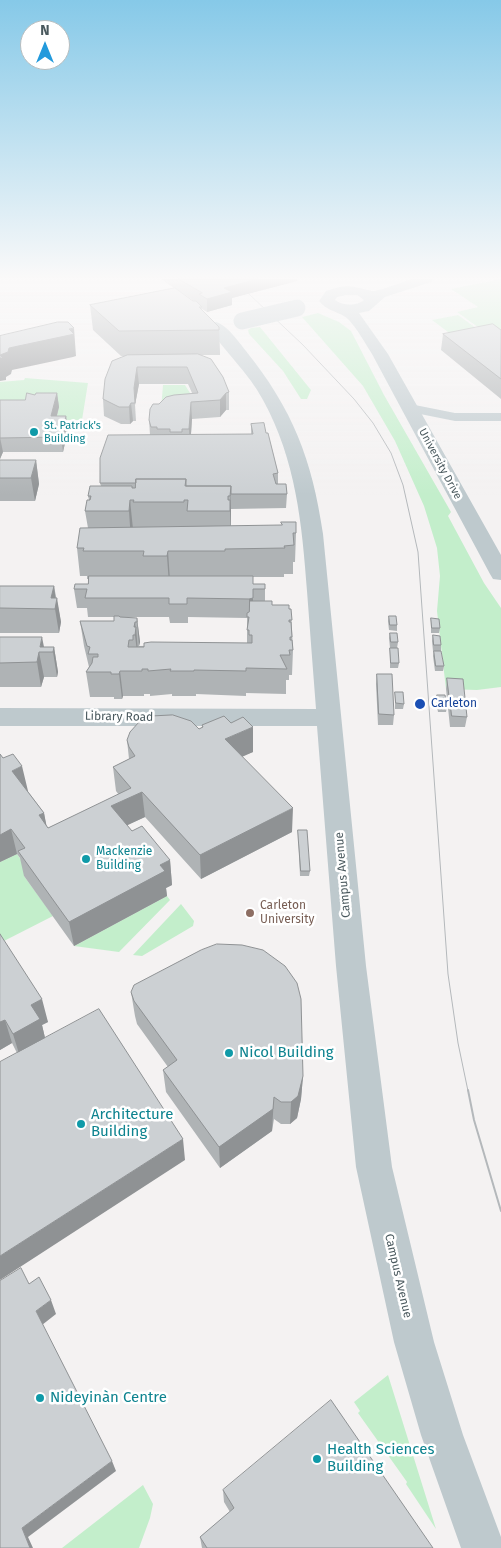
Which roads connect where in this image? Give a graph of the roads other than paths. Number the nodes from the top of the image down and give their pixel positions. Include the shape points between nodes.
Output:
1 (238, 351) edge
2 (378, 351) edge
3 (380, 354) joint
4 (415, 417) junction
5 (501, 417) edge
6 (501, 574) edge
7 (0, 717) edge
8 (328, 718) junction
9 (483, 1548) edge

1 - 8 street, Campus Avenue, bridge via 274,400 297,452 304,478 311,518
2 - 3 street, University Drive
3 - 4 street, University Drive
4 - 5 street
4 - 5 street
4 - 6 street, University Drive
7 - 8 street, Library Road
8 - 9 street, Campus Avenue via 374,1167 414,1342 442,1435

